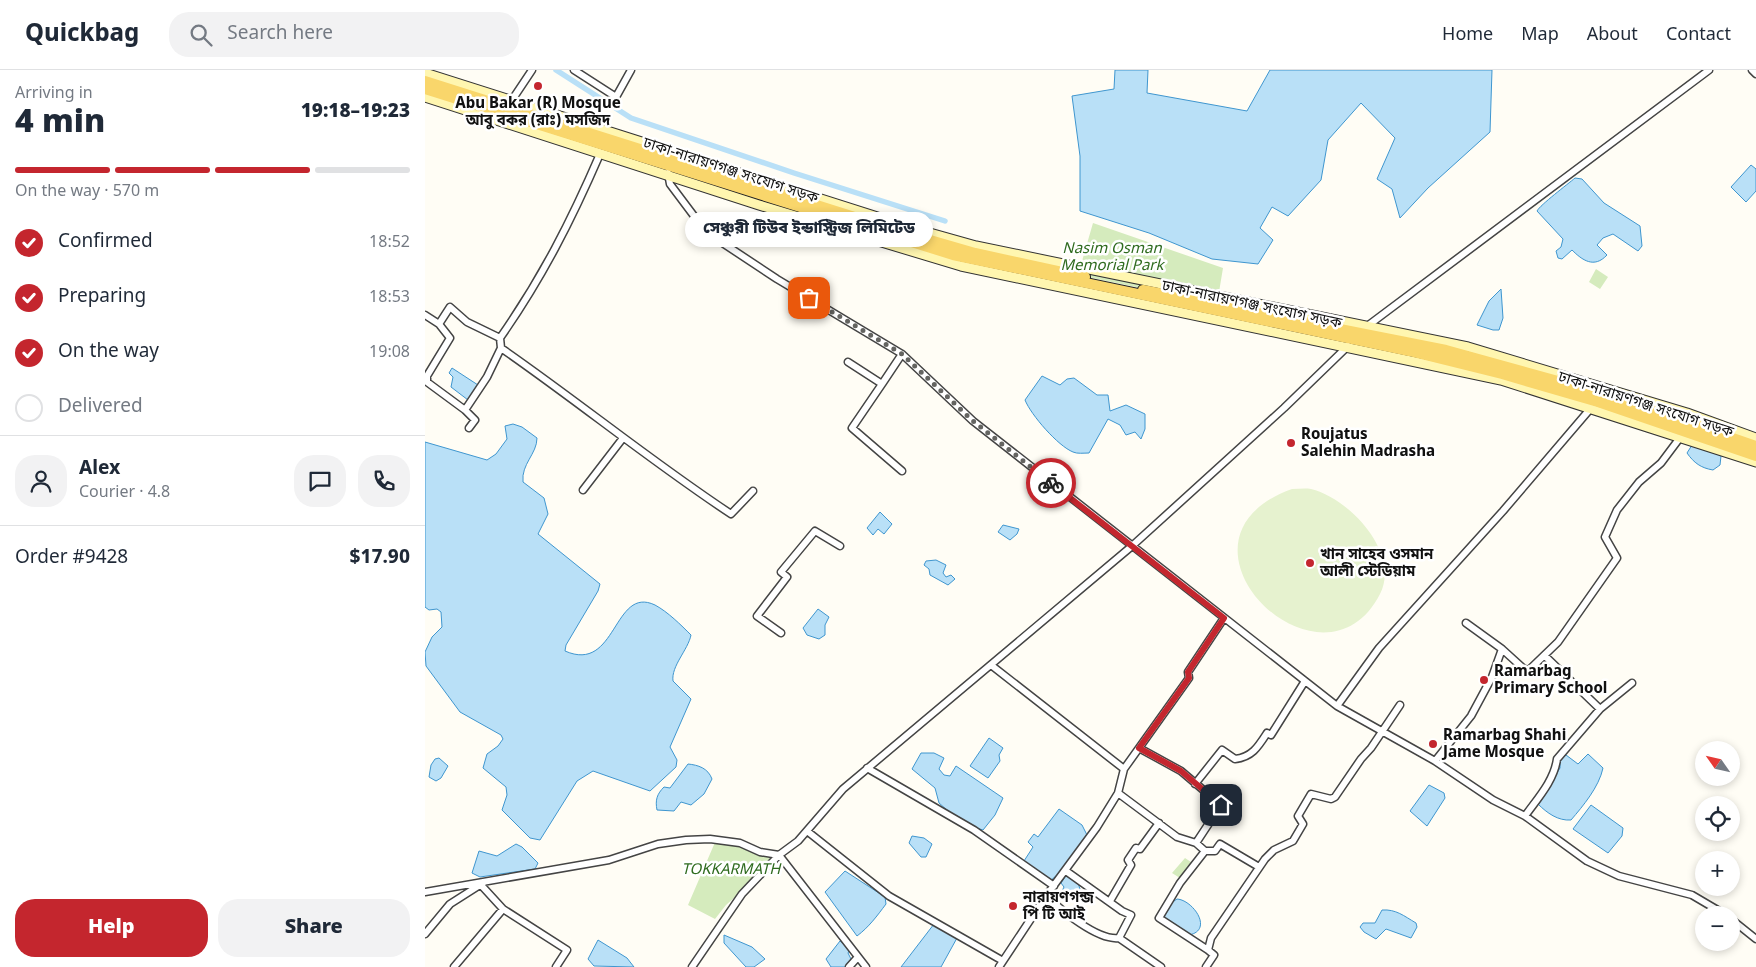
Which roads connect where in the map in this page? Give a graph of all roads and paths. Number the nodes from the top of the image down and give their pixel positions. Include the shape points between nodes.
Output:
1 (532, 70) edge
2 (574, 70) edge
3 (631, 70) edge
4 (1709, 70) edge
5 (1752, 70) edge
6 (425, 73) edge
7 (1756, 74) edge
8 (425, 81) edge
9 (425, 89) edge
10 (425, 97) edge
11 (512, 100) junction
12 (600, 154) junction
13 (669, 171) junction
14 (425, 315) edge
15 (439, 324) junction
16 (1364, 330) junction
17 (500, 338) junction
18 (1350, 344) junction
19 (501, 348) junction
20 (902, 354) junction
21 (849, 362) dead end
22 (881, 384) junction
23 (1591, 408) junction
24 (465, 410) junction
25 (469, 428) dead end
26 (1683, 434) junction
27 (623, 438) junction
28 (1756, 438) edge
29 (1756, 446) edge
30 (1756, 456) edge
31 (1756, 462) edge
32 (902, 471) dead end
33 (583, 490) dead end
34 (753, 491) dead end
35 (840, 546) dead end
36 (1132, 546) junction
37 (1224, 618) junction
38 (1466, 623) dead end
39 (781, 633) dead end
40 (1502, 649) junction
41 (1545, 656) junction
42 (991, 665) junction
43 (1305, 681) junction
44 (1632, 683) dead end
45 (1400, 705) dead end
46 (1337, 706) junction
47 (1600, 709) junction
48 (1383, 732) junction
49 (1139, 748) junction
50 (1435, 761) junction
51 (867, 768) junction
52 (1124, 769) junction
53 (1195, 784) junction
54 (1118, 793) junction
55 (1525, 816) junction
56 (1159, 823) junction
57 (807, 831) junction
58 (1196, 843) junction
59 (1205, 851) junction
60 (779, 855) junction
61 (1259, 867) junction
62 (1066, 871) junction
63 (483, 883) junction
64 (1054, 886) junction
65 (425, 892) edge
66 (1046, 896) junction
67 (1111, 901) junction
68 (1711, 906) edge
69 (503, 909) junction
70 (1740, 926) edge
71 (425, 934) edge
72 (1119, 938) junction
73 (1756, 939) edge
74 (1208, 950) junction
75 (858, 957) junction
76 (1001, 964) edge
77 (454, 967) edge
78 (556, 967) edge
79 (692, 967) edge
80 (849, 967) edge
81 (866, 967) edge
82 (1161, 967) edge
83 (1206, 967) edge

1 - 11 street
2 - 3 street via 616,98
4 - 16 street
5 - 7 street
6 - 11 street
8 - 16 main road, ঢাকা-নারায়ণগঞ্জ সংযোগ সড়ক via 965,250 1128,286
9 - 13 main road, ঢাকা-নারায়ণগঞ্জ সংযোগ সড়ক
10 - 12 street
11 - 16 street via 976,246
12 - 13 street
12 - 17 street via 549,262
13 - 18 main road, ঢাকা-নারায়ণগঞ্জ সংযোগ সড়ক via 953,255
13 - 20 street via 670,184 705,232
14 - 15 street
15 - 17 street via 452,306 467,322
15 - 24 street via 450,338 427,376 427,382
16 - 28 street via 1468,347 1518,360
16 - 29 main road, ঢাকা-নারায়ণগঞ্জ সংযোগ সড়ক via 1605,394
17 - 19 street
18 - 23 street via 1501,380
18 - 26 main road, ঢাকা-নারায়ণগঞ্জ সংযোগ সড়ক via 1409,350 1502,374
18 - 36 street
19 - 24 street
19 - 27 street via 545,377
20 - 22 street
20 - 36 street via 973,421
21 - 22 street
22 - 32 street via 852,428
23 - 26 street
23 - 46 street via 1379,648
24 - 25 street via 475,420
26 - 30 main road, ঢাকা-নারায়ণগঞ্জ সংযোগ সড়ক
26 - 31 street
26 - 41 street via 1617,510 1605,537 1617,558
27 - 33 street
27 - 34 street via 731,514
35 - 39 street via 815,531 781,572 787,577 757,616
36 - 37 street
36 - 42 street
37 - 43 street
37 - 49 street via 1188,672 1189,678
38 - 40 street
40 - 41 street via 1526,670
40 - 50 street via 1492,677 1471,716
41 - 47 street
42 - 51 street
42 - 52 street
43 - 46 street
43 - 53 street via 1271,735 1267,733 1256,750 1247,758 1235,759 1222,750
44 - 47 street
45 - 48 street
46 - 48 street
47 - 55 street via 1557,760 1549,781
48 - 50 street
48 - 61 street via 1335,797 1311,794 1298,816 1303,824 1293,841 1274,850
49 - 52 street
49 - 53 street via 1181,771
50 - 55 street via 1493,800
51 - 57 street via 843,788
51 - 64 street via 974,830
52 - 54 street
53 - 58 street via 1221,805
54 - 56 street
54 - 62 street
55 - 68 street via 1587,860 1619,876 1692,895
56 - 58 street via 1177,837
56 - 67 street via 1128,860 1131,864
57 - 60 street
57 - 76 street via 889,896
58 - 59 street
59 - 61 street via 1215,851 1220,844
59 - 74 street via 1159,918
60 - 63 street via 760,852 740,843 686,840 657,844 609,860
60 - 75 street
60 - 79 street via 742,894
61 - 74 street via 1211,938
62 - 64 street
62 - 67 street
63 - 65 street
63 - 69 street
63 - 71 street via 450,904
64 - 66 street
66 - 72 street via 1099,934
66 - 76 street
67 - 72 street via 1131,915
69 - 77 street
69 - 78 street via 567,950
70 - 73 street
72 - 82 street
74 - 83 street via 1214,955
75 - 80 street
75 - 81 street

